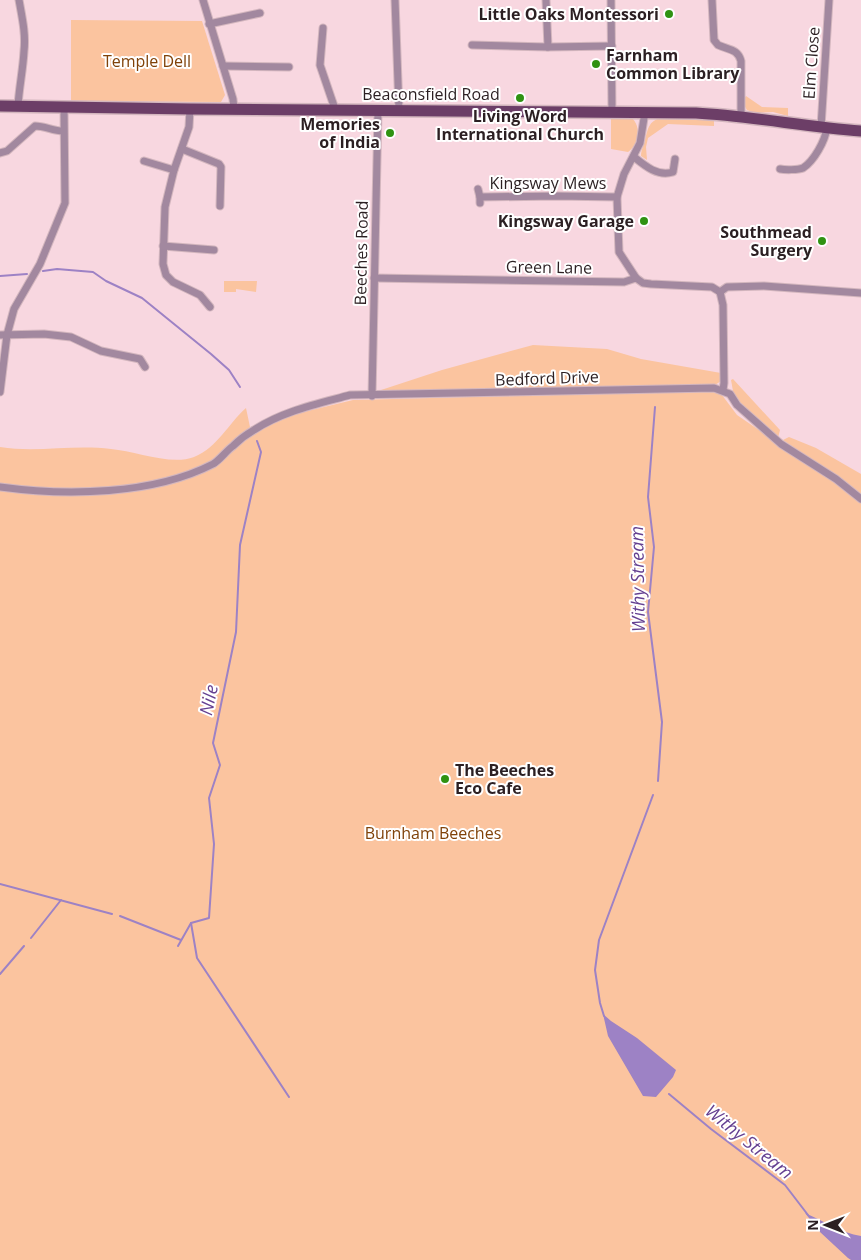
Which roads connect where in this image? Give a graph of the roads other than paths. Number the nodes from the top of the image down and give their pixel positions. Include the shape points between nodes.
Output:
1 (19, 0) edge
2 (203, 0) edge
3 (395, 0) edge
4 (546, 0) edge
5 (611, 0) edge
6 (712, 0) edge
7 (829, 0) edge
8 (260, 13) dead end
9 (210, 24) junction
10 (323, 28) dead end
11 (472, 45) dead end
12 (612, 46) junction
13 (548, 47) junction
14 (223, 66) junction
15 (289, 66) dead end
16 (0, 106) edge
17 (18, 106) junction
18 (64, 107) junction
19 (190, 109) junction
20 (234, 109) junction
21 (335, 109) junction
22 (378, 110) junction
23 (399, 110) junction
24 (612, 111) junction
25 (644, 112) junction
26 (741, 116) junction
27 (824, 128) junction
28 (63, 131) junction
29 (861, 131) edge
30 (182, 149) junction
31 (0, 153) edge
32 (634, 157) junction
33 (675, 160) dead end
34 (144, 161) dead end
35 (780, 169) dead end
36 (174, 170) junction
37 (479, 196) dead end
38 (617, 198) junction
39 (220, 206) dead end
40 (163, 246) junction
41 (214, 250) dead end
42 (374, 278) junction
43 (636, 278) junction
44 (720, 292) junction
45 (861, 293) edge
46 (210, 307) dead end
47 (4, 335) edge
48 (145, 367) dead end
49 (723, 390) junction
50 (0, 392) edge
51 (372, 396) junction
52 (0, 487) edge
53 (861, 499) edge

1 - 17 street via 24,51
2 - 9 street
3 - 23 street
4 - 13 street
5 - 12 street
6 - 26 street via 714,40 718,46 740,54
7 - 27 street, Elm Close
8 - 9 street
9 - 14 street
10 - 21 street via 320,65
11 - 13 street
12 - 13 street
12 - 24 street
14 - 15 street
14 - 20 street
16 - 17 main road, Beaconsfield Road
17 - 18 main road, Beaconsfield Road
18 - 19 main road, Beaconsfield Road
18 - 28 street
19 - 20 main road, Beaconsfield Road
19 - 30 street via 189,127
20 - 21 main road, Beaconsfield Road
21 - 22 main road, Beaconsfield Road
22 - 23 main road, Beaconsfield Road
22 - 42 street, Beeches Road
23 - 24 main road, Beaconsfield Road
24 - 25 main road, Beaconsfield Road
25 - 26 main road, Beaconsfield Road
25 - 32 street via 640,143
26 - 27 main road, Beaconsfield Road
27 - 29 main road, Beaconsfield Road
27 - 35 street, Elm Close via 823,144 806,165 788,171
28 - 31 street via 35,126 7,151
28 - 47 street via 65,203 40,264 14,308
30 - 36 street
30 - 39 street via 219,164
32 - 33 street via 658,172 670,174
32 - 38 street via 624,174
34 - 36 street
36 - 40 street via 165,207
37 - 38 street, Kingsway Mews
38 - 43 street via 619,252
40 - 41 street
40 - 46 street via 166,274 173,282 200,295
42 - 43 street, Green Lane via 624,282
42 - 51 street, Beeches Road
43 - 44 street, Green Lane via 651,284 712,287
44 - 45 street via 727,287 764,286
44 - 49 street via 723,305
47 - 48 street via 71,337 101,351 140,359
47 - 50 street
49 - 51 street, Bedford Drive via 651,388
49 - 53 street via 781,444
51 - 52 street, Bedford Drive via 350,395 306,406 254,430 215,463 150,485 67,493

